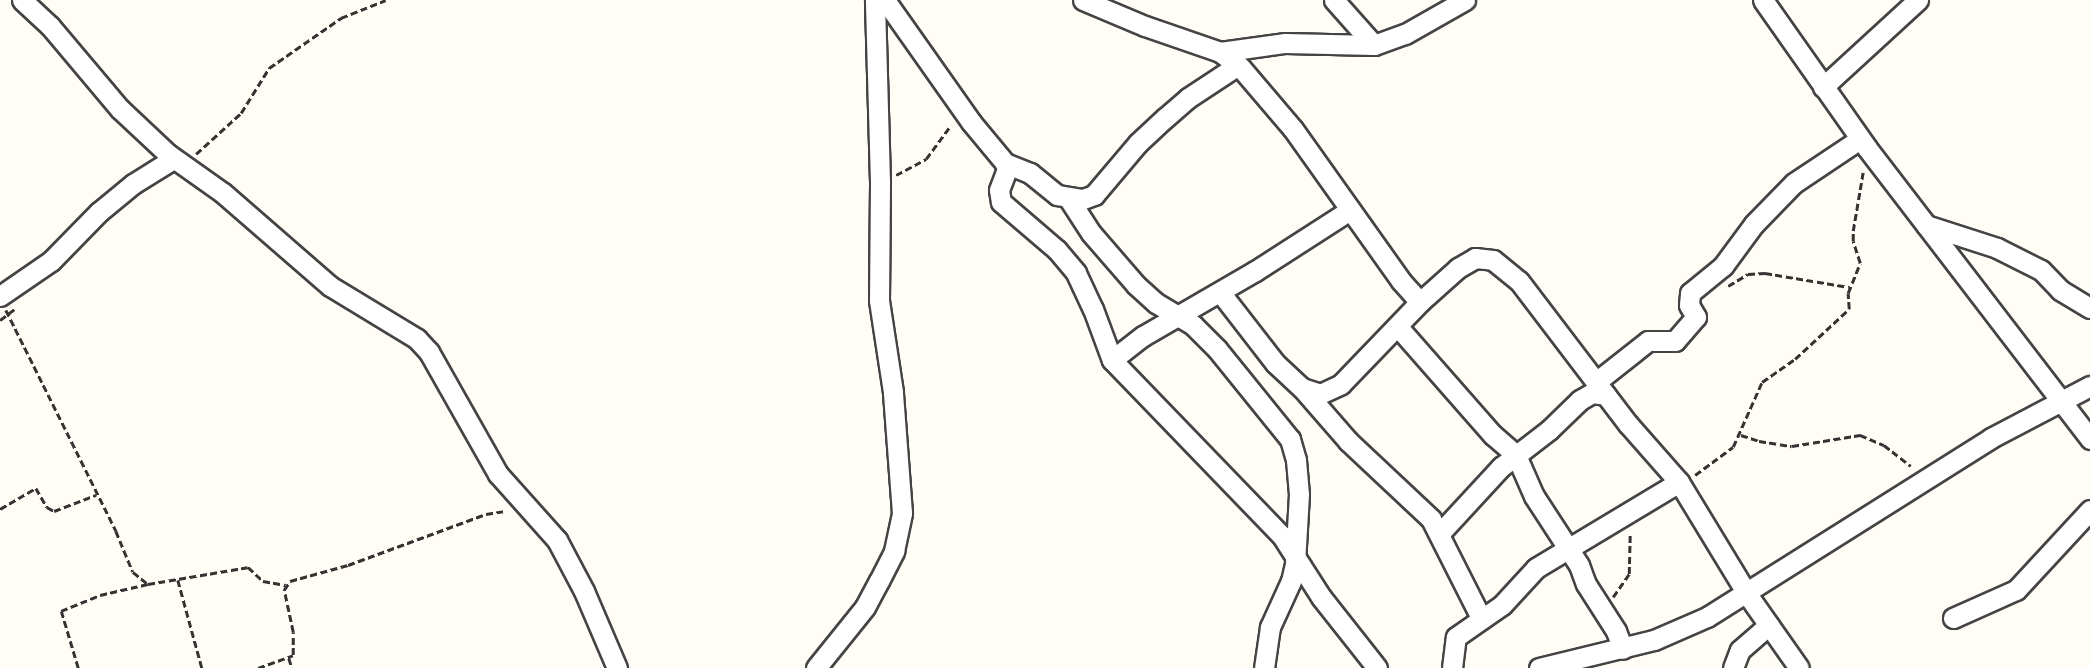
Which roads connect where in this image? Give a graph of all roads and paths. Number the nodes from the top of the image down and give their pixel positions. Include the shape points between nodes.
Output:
1 (22, 0) edge
2 (386, 0) edge
3 (875, 0) edge
4 (885, 0) edge
5 (1083, 0) edge
6 (1334, 0) edge
7 (1465, 0) edge
8 (1763, 0) edge
9 (1918, 0) edge
10 (1374, 46) junction
11 (1220, 52) junction
12 (1238, 65) junction
13 (1823, 87) junction
14 (963, 109) junction
15 (1863, 144) junction
16 (178, 162) junction
17 (1005, 163) junction
18 (880, 182) junction
19 (1069, 200) junction
20 (1350, 210) junction
21 (1926, 225) junction
22 (1849, 287) junction
23 (1723, 289) dead end
24 (1220, 292) junction
25 (2, 301) edge
26 (1420, 302) junction
27 (2090, 308) edge
28 (1178, 316) junction
29 (1398, 327) junction
30 (1112, 360) junction
31 (2090, 386) edge
32 (1302, 388) junction
33 (1601, 389) junction
34 (2063, 401) junction
35 (1741, 435) junction
36 (2090, 439) edge
37 (1516, 455) junction
38 (1929, 478) junction
39 (1679, 482) junction
40 (96, 495) junction
41 (1635, 507) junction
42 (0, 509) edge
43 (530, 510) junction
44 (2090, 510) edge
45 (1440, 533) junction
46 (1568, 549) junction
47 (1295, 558) junction
48 (177, 579) junction
49 (148, 584) junction
50 (286, 585) junction
51 (1747, 594) junction
52 (1599, 607) junction
53 (1482, 618) junction
54 (1953, 618) dead end
55 (1769, 625) junction
56 (1623, 649) junction
57 (289, 657) junction
58 (78, 668) edge
59 (201, 668) edge
60 (258, 668) edge
61 (292, 668) edge
62 (617, 668) edge
63 (816, 668) edge
64 (1264, 668) edge
65 (1377, 668) edge
66 (1452, 668) edge
67 (1539, 668) edge
68 (1733, 668) edge
69 (1799, 668) edge

1 - 16 street via 120,109
2 - 16 path via 341,18 269,68 241,113
3 - 18 street
4 - 14 street
5 - 11 street
6 - 10 street
7 - 10 street
8 - 13 street
9 - 13 street
10 - 11 street via 1285,43
11 - 12 street
12 - 19 street via 1165,118 1094,195
12 - 20 street via 1293,129
13 - 15 street
14 - 17 street
14 - 18 path via 926,159
15 - 21 street
15 - 22 path via 1853,230 1860,263
15 - 33 street via 1794,183 1754,224 1723,266 1690,293 1689,305 1696,317 1675,341 1648,341
16 - 25 street via 133,184
16 - 43 street via 223,193 331,286 417,339 441,370 485,454
17 - 19 street via 1030,173 1049,191
17 - 30 street via 1001,202 1057,250 1076,273
18 - 63 street via 879,300 895,404 902,513 894,551 879,581
19 - 28 street via 1136,285
20 - 24 street
20 - 26 street
21 - 27 street via 2030,264
21 - 34 street
22 - 23 path via 1765,273 1748,274
22 - 35 path via 1849,309 1844,316 1762,382
24 - 28 street
24 - 32 street via 1275,363
25 - 40 path
26 - 29 street
26 - 33 street via 1467,262 1493,260 1518,281
28 - 30 street
28 - 47 street via 1217,349 1290,439 1299,494
29 - 32 street via 1330,392 1310,393
29 - 37 street
30 - 47 street via 1282,536
31 - 34 street
32 - 45 street via 1348,441 1419,505
33 - 37 street via 1585,396
33 - 39 street
34 - 36 street
34 - 38 street via 1991,438
35 - 38 path via 1792,446 1860,435 1884,445
35 - 39 path via 1723,456
37 - 45 street
37 - 46 street via 1534,496
38 - 51 street
39 - 41 street
39 - 51 street
40 - 42 path via 54,511 36,488
40 - 49 path via 133,572
41 - 46 street
41 - 52 path via 1627,548 1629,574 1612,599
43 - 50 path via 486,514
43 - 62 street via 557,540
44 - 54 street via 2016,590
45 - 53 street
46 - 52 street
46 - 53 street via 1536,568 1511,597
47 - 64 street via 1291,581 1270,627
47 - 65 street
48 - 49 path
48 - 50 path via 248,567 263,581
48 - 59 path
49 - 58 path via 100,595 61,611
50 - 57 path via 294,645
51 - 55 street
51 - 56 street via 1696,621
52 - 56 street
53 - 66 street via 1457,637
55 - 68 street via 1740,650
55 - 69 street
56 - 67 street
57 - 60 path
57 - 61 path

